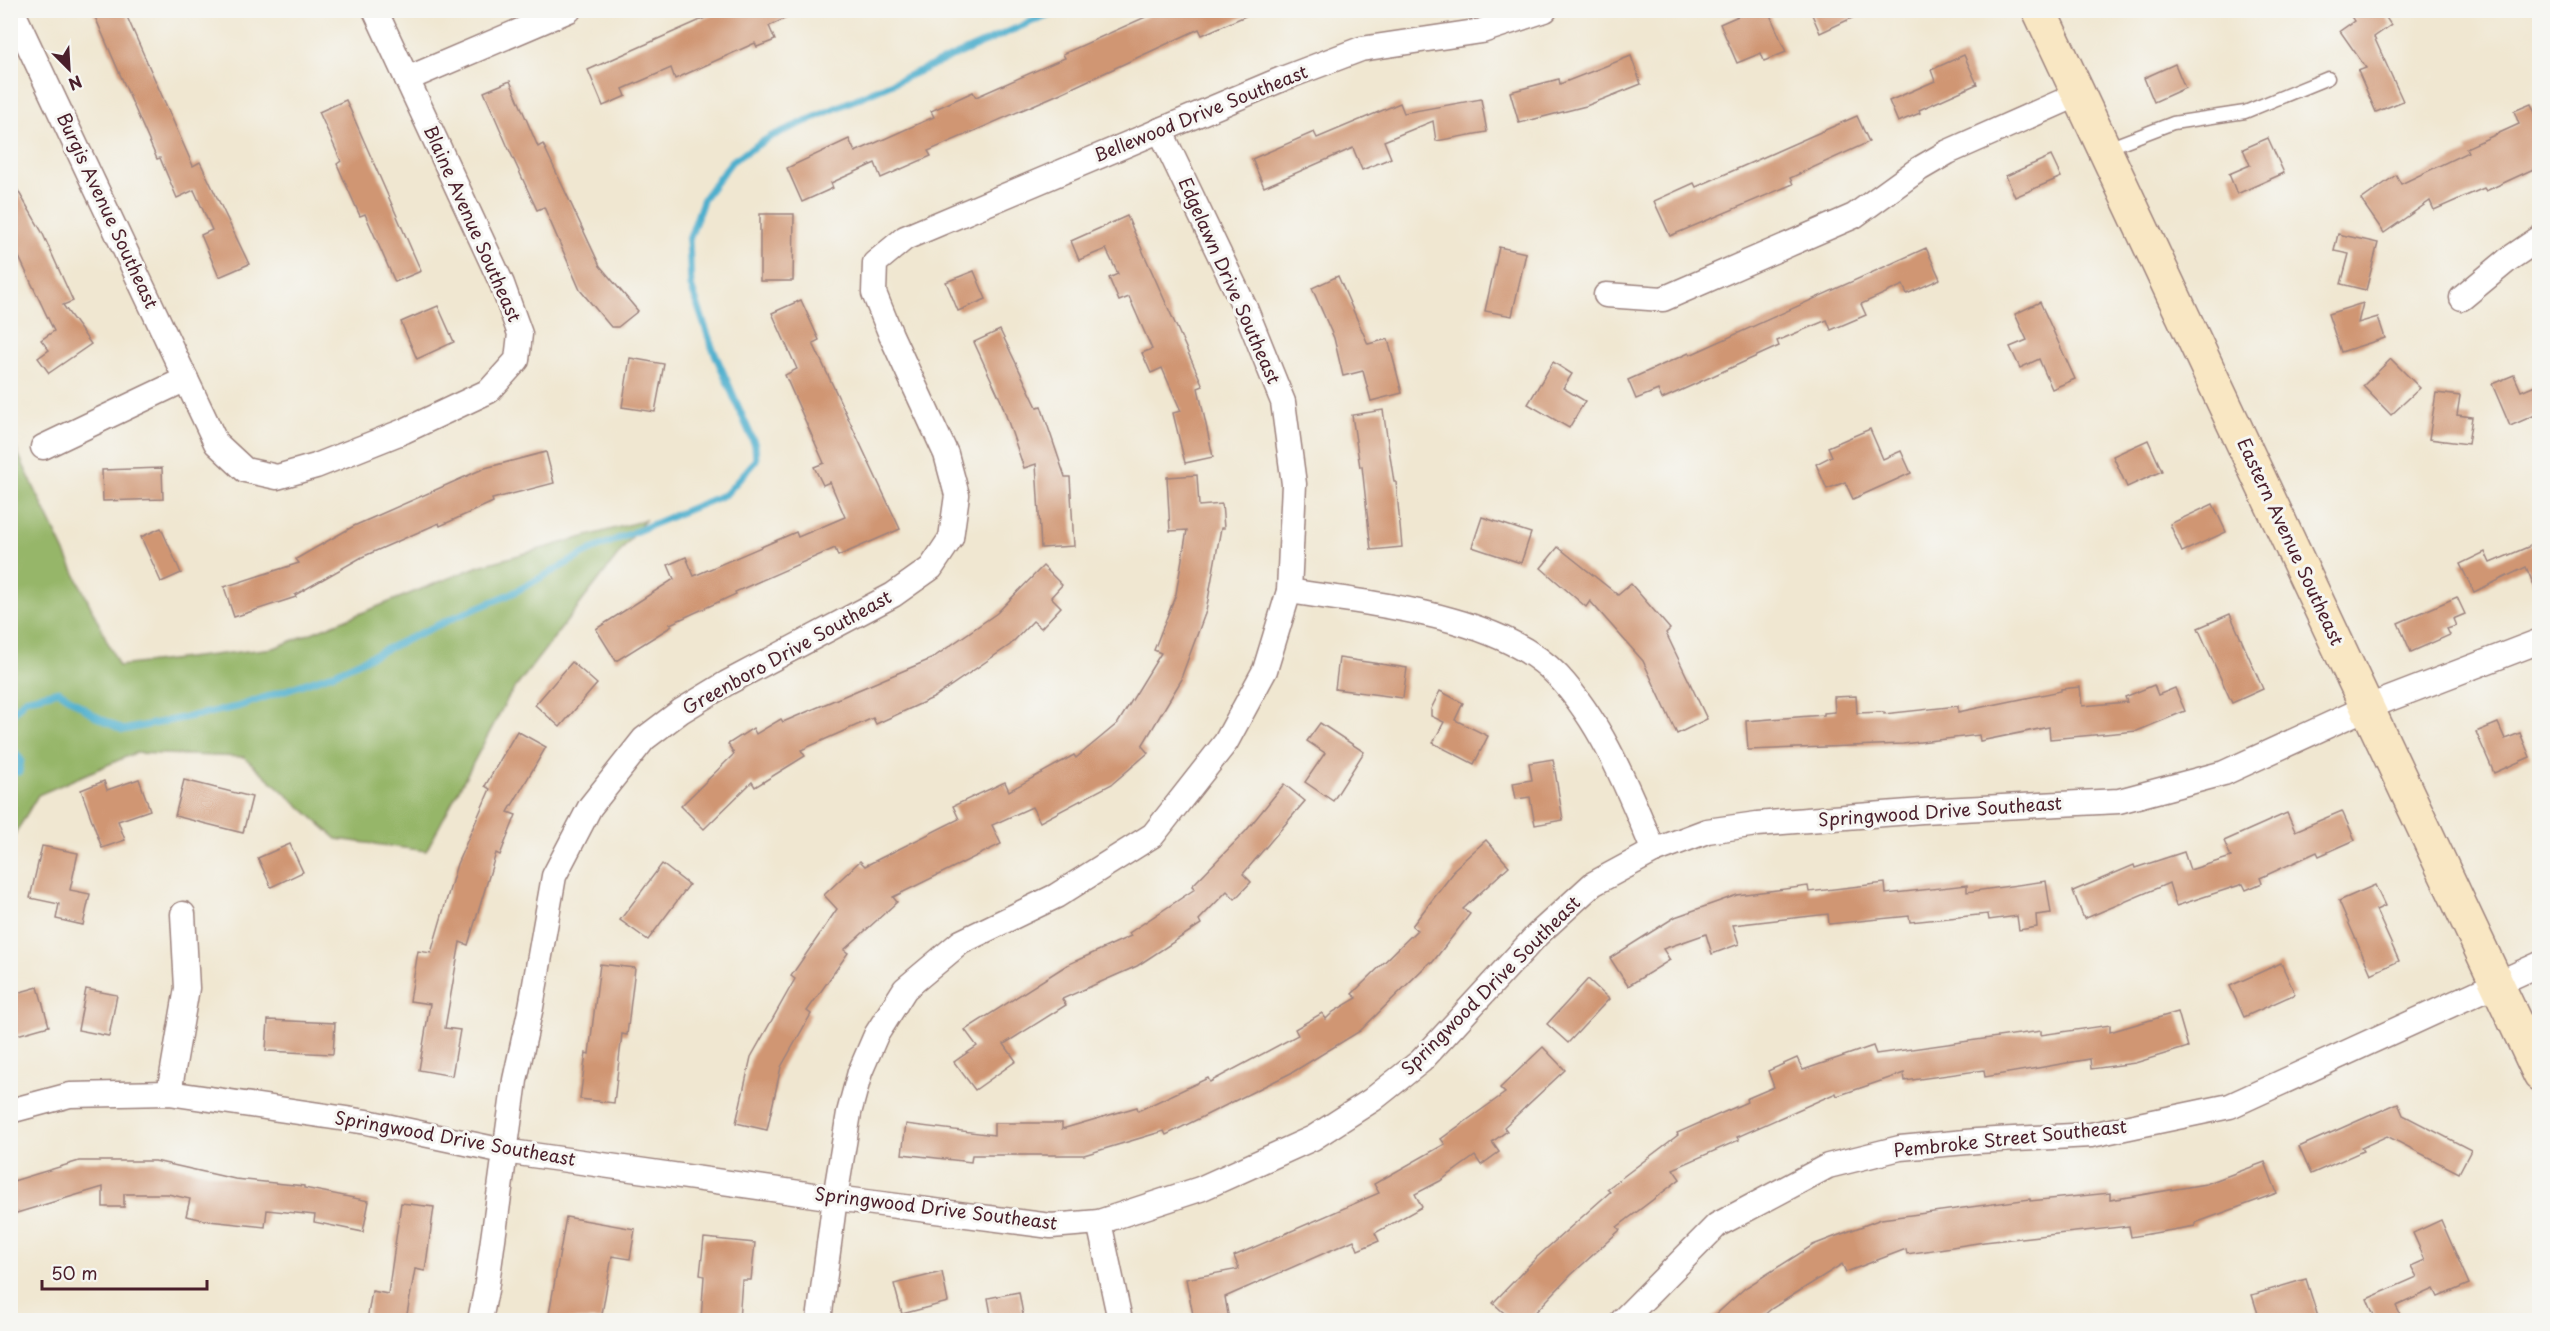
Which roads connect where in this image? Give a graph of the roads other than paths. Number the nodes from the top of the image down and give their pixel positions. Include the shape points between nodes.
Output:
1 (12, 10) edge
2 (375, 10) edge
3 (569, 10) edge
4 (1545, 10) edge
5 (2039, 10) edge
6 (2328, 78) dead end
7 (407, 79) junction
8 (2079, 94) junction
9 (1160, 130) junction
10 (2105, 149) junction
11 (2540, 238) edge
12 (875, 263) joint
13 (1606, 295) dead end
14 (2462, 298) dead end
15 (186, 379) junction
16 (44, 447) dead end
17 (245, 470) joint
18 (1289, 591) junction
19 (2540, 641) edge
20 (2368, 707) junction
21 (1654, 851) junction
22 (183, 914) dead end
23 (2540, 964) edge
24 (2497, 985) junction
25 (2540, 1075) edge
26 (169, 1093) junction
27 (10, 1111) edge
28 (504, 1150) junction
29 (834, 1198) junction
30 (1099, 1222) junction
31 (480, 1320) edge
32 (819, 1320) edge
33 (1120, 1320) edge
34 (1623, 1320) edge

1 - 15 street, Burgis Avenue Southeast
2 - 7 street, Blaine Avenue Southeast
3 - 7 street
4 - 9 street, Bellewood Drive Southeast via 1482,31 1361,49
5 - 8 street, Eastern Avenue Southeast
6 - 10 lane via 2245,112 2173,123
7 - 17 street, Blaine Avenue Southeast via 501,284 520,334 517,360 489,391 404,431 278,477
8 - 10 street, Eastern Avenue Southeast
8 - 13 street via 1948,152 1854,216 1663,299
9 - 12 street, Bellewood Drive Southeast via 905,238
9 - 18 street, Edgelawn Drive Southeast via 1245,308 1283,402 1294,483
10 - 20 street, Eastern Avenue Southeast
11 - 14 street
12 - 28 street, Greenboro Drive Southeast via 874,293 946,454 957,495 951,538 931,568 893,595 681,711 644,739 590,807 554,876
15 - 16 street
15 - 17 street, Burgis Avenue Southeast via 216,443
18 - 21 street via 1436,615 1525,650 1557,675 1585,711 1613,757
18 - 29 street, Edgelawn Drive Southeast via 1265,670 1226,742 1153,835 1056,896 961,942 905,990 876,1035 860,1072
19 - 20 street, Springwood Drive Southeast
20 - 21 street, Springwood Drive Southeast via 2223,773 2119,801 1757,824 1707,831
20 - 24 street, Eastern Avenue Southeast
21 - 30 street, Springwood Drive Southeast via 1593,884 1537,935 1421,1061 1372,1100 1313,1138 1200,1190
22 - 26 street via 187,988
23 - 24 street, Pembroke Street Southeast
24 - 25 street, Eastern Avenue Southeast
24 - 34 street, Pembroke Street Southeast via 2230,1106 2091,1135 1900,1148 1828,1166 1718,1225
26 - 27 street, Springwood Drive Southeast via 70,1095
26 - 28 street, Springwood Drive Southeast via 367,1122
28 - 29 street, Springwood Drive Southeast
28 - 31 street, Greenboro Drive Southeast
29 - 30 street, Springwood Drive Southeast via 1051,1226
29 - 32 street, Edgelawn Drive Southeast
30 - 33 street

